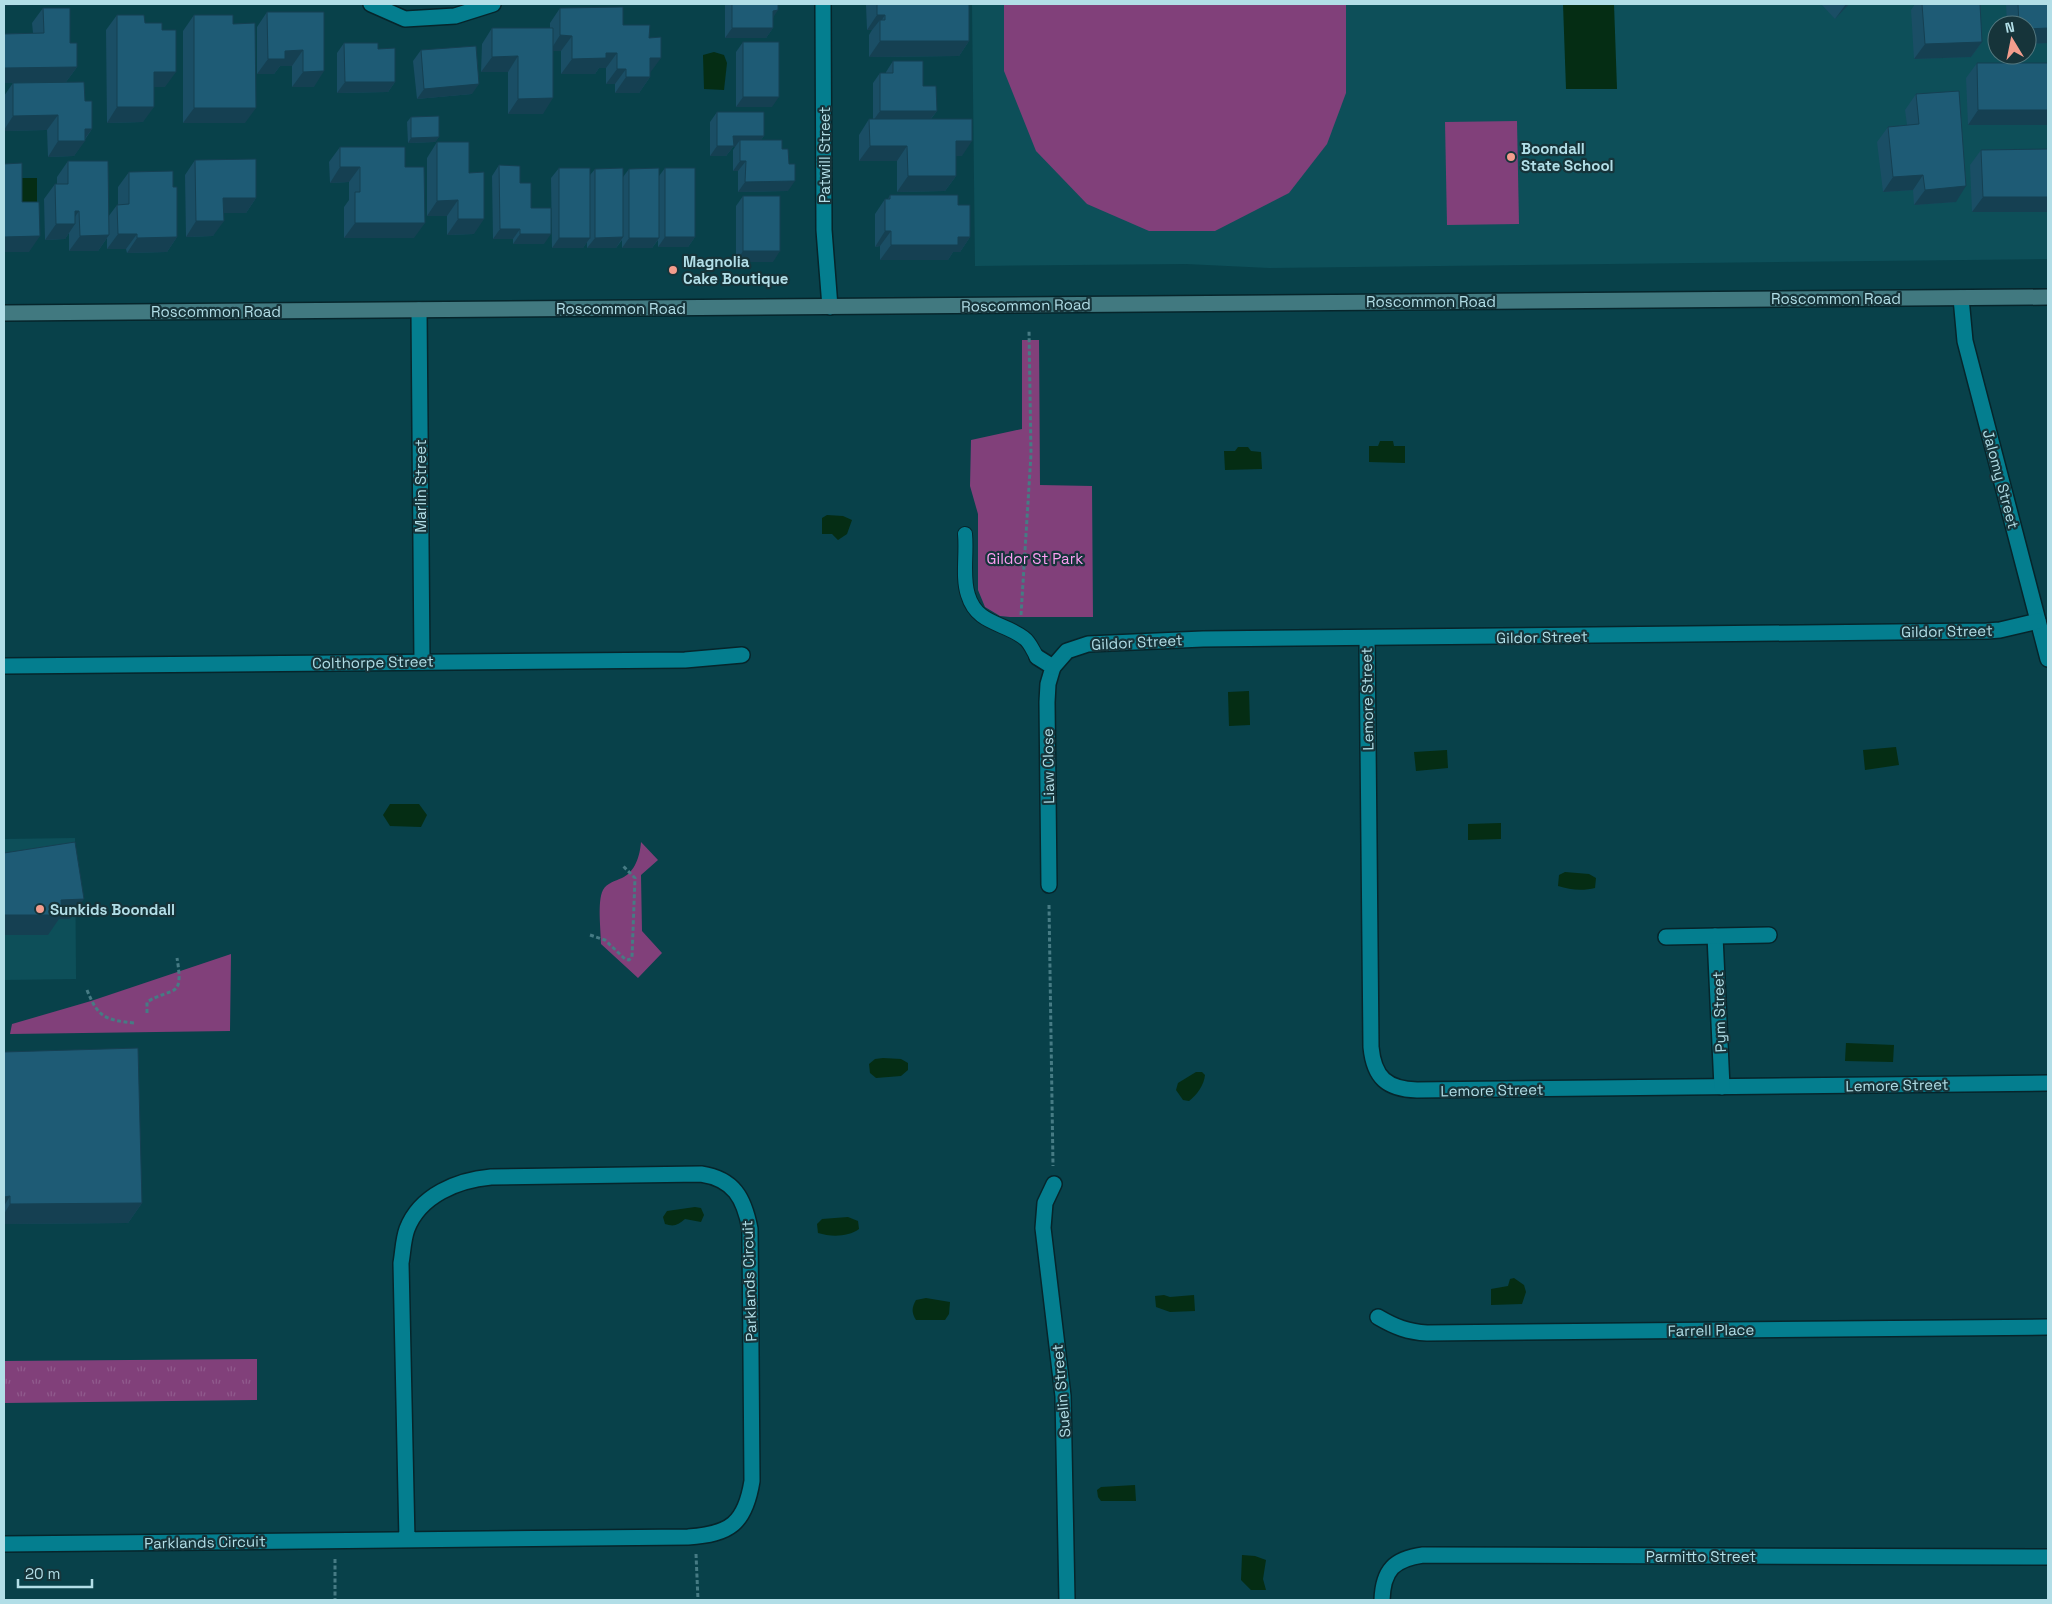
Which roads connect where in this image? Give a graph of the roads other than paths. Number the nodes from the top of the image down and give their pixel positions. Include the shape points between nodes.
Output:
1 (370, 4) edge
2 (493, 4) edge
3 (823, 4) edge
4 (2048, 297) edge
5 (1961, 298) junction
6 (830, 307) junction
7 (419, 310) junction
8 (4, 312) edge
9 (965, 534) dead end
10 (2038, 621) junction
11 (1367, 639) junction
12 (742, 654) dead end
13 (1037, 657) joint
14 (2048, 659) edge
15 (422, 662) junction
16 (4, 666) edge
17 (1053, 668) junction
18 (1049, 885) road end
19 (1769, 935) dead end
20 (1715, 936) junction
21 (1666, 937) dead end
22 (2048, 1083) edge
23 (1722, 1087) junction
24 (1054, 1184) road end
25 (1378, 1318) dead end
26 (2048, 1327) edge
27 (406, 1540) junction
28 (4, 1544) edge
29 (2048, 1558) edge
30 (1067, 1600) edge
31 (1382, 1600) edge

1 - 2 street via 405,18 455,16
3 - 6 street, Patwill Street via 824,230
4 - 5 street, Roscommon Road
5 - 6 street, Roscommon Road
5 - 10 street, Jalomy Street via 1966,341
6 - 7 street, Roscommon Road
7 - 8 street, Roscommon Road
7 - 15 street, Marlin Street
9 - 13 lane via 966,584 970,600 988,621 1016,632 1027,641
10 - 11 street, Gildor Street via 1987,631
10 - 14 street, Jalomy Street
11 - 17 street, Gildor Street via 1203,639 1088,644 1067,651
11 - 23 street, Lemore Street via 1371,1047 1378,1073 1388,1084 1417,1090
12 - 15 street, Colthorpe Street via 692,659
13 - 17 street
15 - 16 street, Colthorpe Street
17 - 18 street, Liaw Close via 1047,702
19 - 20 street
20 - 21 street
20 - 23 street, Pym Street
22 - 23 street, Lemore Street
24 - 30 street, Suelin Street via 1045,1203 1043,1228 1063,1396
25 - 26 street, Farrell Place via 1399,1329 1427,1333
27 - 27 street, Parklands Circuit via 696,1536 718,1533 739,1518 748,1503 752,1480 750,1230 742,1201 725,1181 701,1174 473,1179 443,1190 427,1201 407,1229 401,1263
27 - 28 street, Parklands Circuit
29 - 31 street, Parmitto Street via 1423,1555 1402,1560 1390,1569 1383,1586

